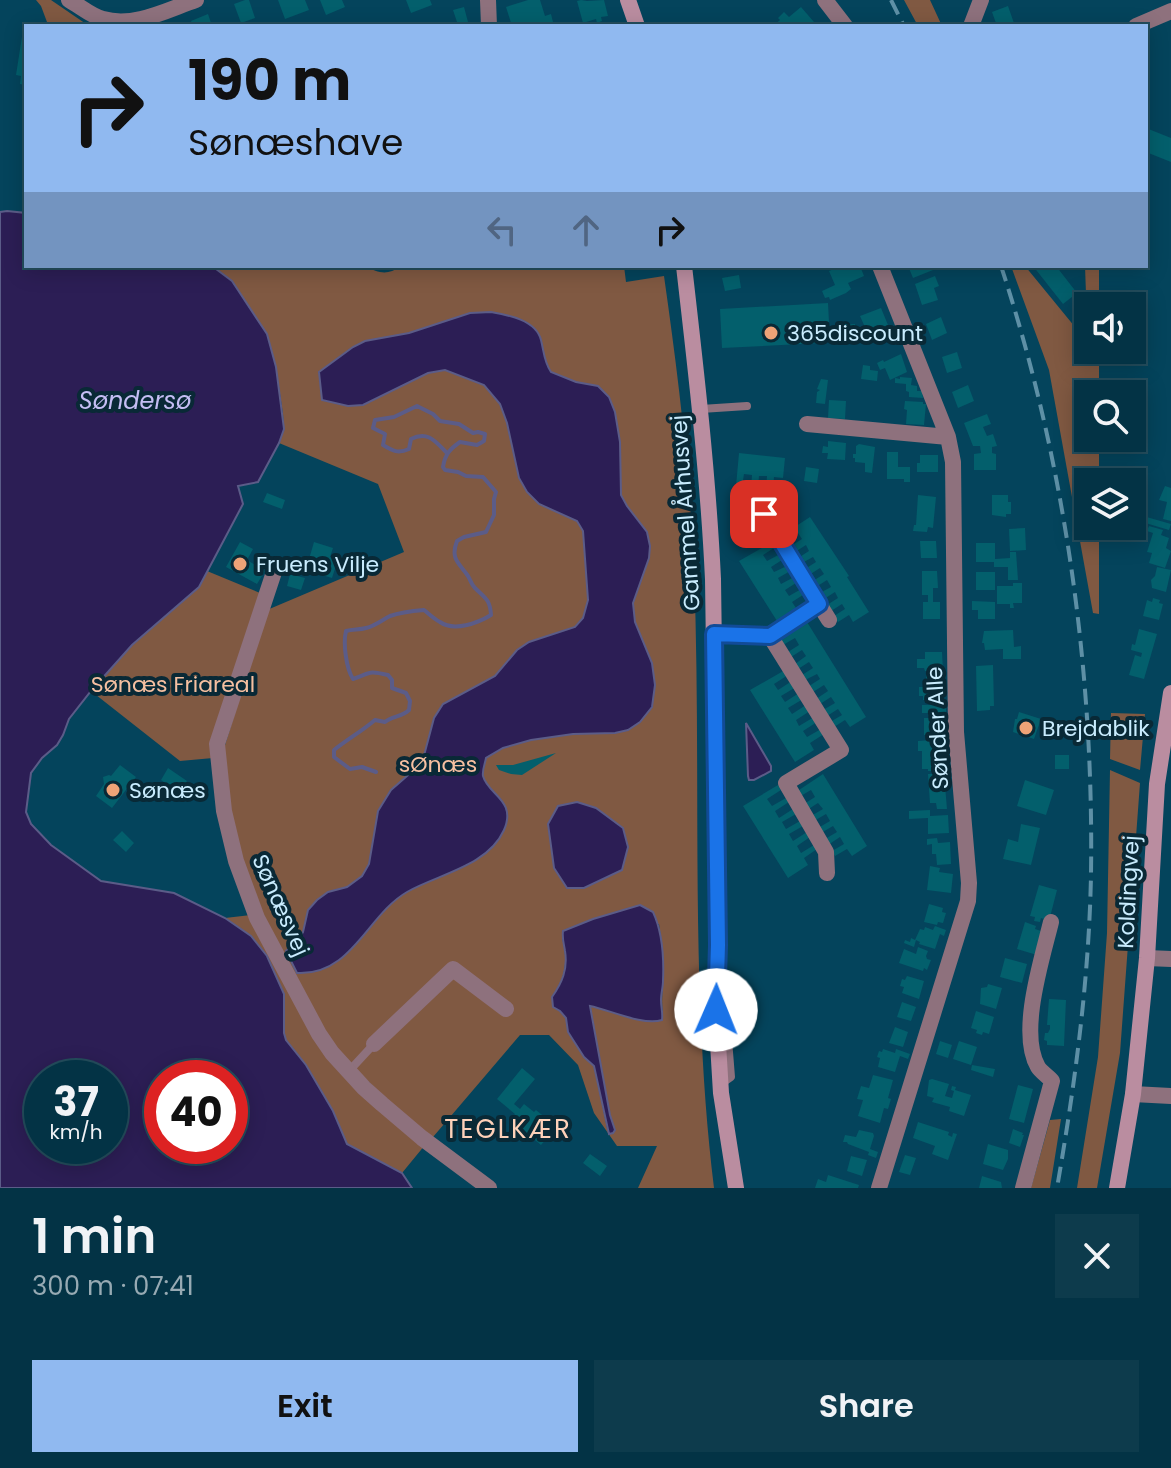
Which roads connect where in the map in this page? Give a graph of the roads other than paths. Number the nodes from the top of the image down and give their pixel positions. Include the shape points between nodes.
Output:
1 (69, 0) edge
2 (193, 0) edge
3 (488, 0) edge
4 (628, 0) edge
5 (825, 0) edge
6 (981, 0) edge
7 (1171, 11) edge
8 (489, 24) edge
9 (636, 24) edge
10 (843, 24) edge
11 (972, 24) edge
12 (1141, 24) edge
13 (684, 268) edge
14 (881, 268) edge
15 (747, 406) dead end
16 (701, 409) junction
17 (807, 424) dead end
18 (948, 437) junction
19 (764, 514) dead end
20 (276, 566) dead end
21 (819, 604) junction
22 (829, 620) dead end
23 (714, 634) junction
24 (770, 636) junction
25 (1171, 693) edge
26 (827, 873) dead end
27 (1051, 922) dead end
28 (1147, 958) junction
29 (1171, 959) edge
30 (506, 1009) dead end
31 (374, 1044) joint
32 (349, 1072) junction
33 (1133, 1094) junction
34 (1171, 1096) edge
35 (489, 1188) edge
36 (736, 1188) edge
37 (879, 1188) edge
38 (1023, 1188) edge
39 (1117, 1188) edge

1 - 2 street via 100,19 124,22
3 - 8 street
4 - 9 street
5 - 10 street
6 - 11 street
7 - 12 street
13 - 16 street, Gammel Århusvej
14 - 18 street, Sønder Alle
15 - 16 lane
16 - 23 street, Gammel Århusvej
17 - 18 street
18 - 37 street, Sønder Alle via 953,462 956,732 968,901
19 - 21 street
20 - 32 street, Sønæsvej via 218,737 224,811 257,918 319,1034
21 - 22 street
21 - 24 street
23 - 24 street
23 - 36 street, Gammel Århusvej via 717,1018 720,1084
24 - 26 street via 841,750 786,783 826,852
25 - 28 street, Koldingvej via 1157,784
27 - 38 street via 1036,980 1031,1032 1039,1069 1052,1081
28 - 29 street
28 - 33 street, Koldingvej
30 - 31 street via 453,969
31 - 32 lane
32 - 35 street, Sønæsvej via 405,1124
33 - 34 street
33 - 39 street, Koldingvej

